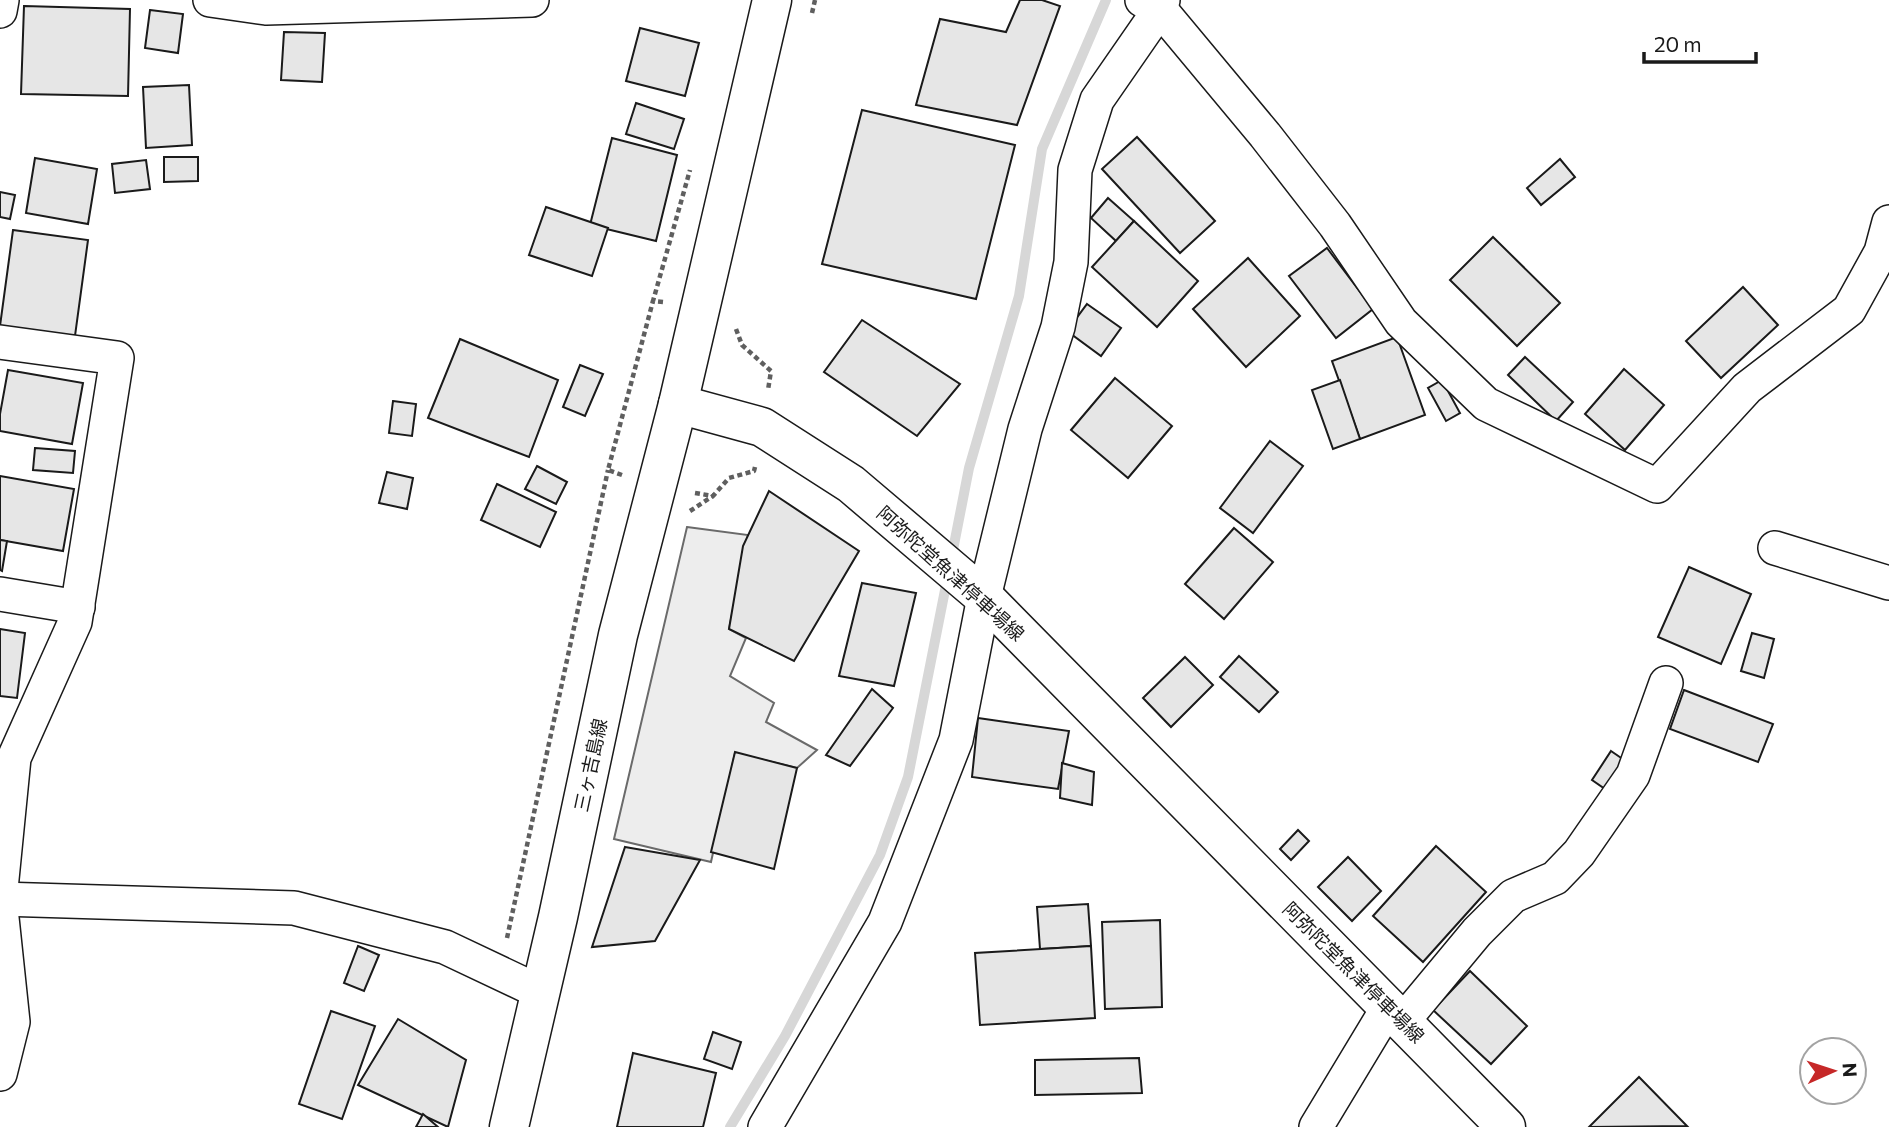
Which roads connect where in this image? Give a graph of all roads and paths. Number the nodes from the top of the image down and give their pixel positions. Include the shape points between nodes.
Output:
1 (2, 0) edge
2 (211, 0) edge
3 (533, 0) edge
4 (772, 0) edge
5 (1155, 3) edge
6 (0, 11) edge
7 (1889, 222) edge
8 (0, 342) edge
9 (678, 404) junction
10 (608, 470) dead end
11 (1775, 548) dead end
12 (1889, 583) edge
13 (0, 594) edge
14 (984, 597) junction
15 (78, 607) junction
16 (1666, 683) dead end
17 (0, 899) edge
18 (499, 972) junction
19 (540, 992) junction
20 (1396, 1014) junction
21 (0, 1074) edge
22 (509, 1127) edge
23 (765, 1127) edge
24 (1316, 1127) edge
25 (1506, 1127) edge

1 - 6 street
2 - 3 street via 266,8
4 - 9 main road
5 - 7 street via 1335,225 1401,322 1486,404 1657,486 1747,388 1849,310 1881,252
5 - 14 street via 1097,100 1075,170 1071,262 1058,327 1025,429
8 - 15 street via 117,358
9 - 14 main road, 阿弥陀堂魚津停車場線 via 762,427 851,484
9 - 19 main road, 三ヶ吉島線 via 618,635
10 - 18 path
11 - 12 street
13 - 15 street
14 - 20 main road, 阿弥陀堂魚津停車場線
14 - 23 street via 956,740 885,922
15 - 17 street via 14,758
16 - 20 street via 1633,775 1579,853 1555,878 1513,896
17 - 18 street via 294,908 445,947
17 - 21 street via 13,1023
18 - 19 street
19 - 22 main road, 三ヶ吉島線
20 - 24 street
20 - 25 main road, 阿弥陀堂魚津停車場線

